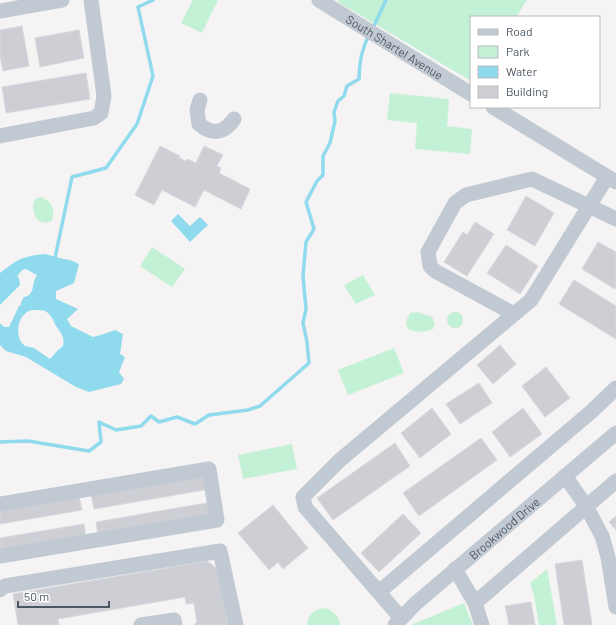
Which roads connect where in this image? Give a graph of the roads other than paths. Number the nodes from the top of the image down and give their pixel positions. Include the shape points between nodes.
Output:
1 (62, 0) edge
2 (91, 0) edge
3 (319, 0) edge
4 (0, 11) edge
5 (470, 93) edge
6 (199, 102) dead end
7 (495, 108) edge
8 (233, 120) dead end
9 (0, 136) edge
10 (612, 179) edge
11 (589, 206) junction
12 (616, 219) edge
13 (514, 314) junction
14 (616, 388) edge
15 (616, 433) edge
16 (565, 476) junction
17 (616, 481) edge
18 (0, 504) edge
19 (586, 506) junction
20 (0, 556) edge
21 (455, 569) junction
22 (0, 590) edge
23 (379, 592) junction
24 (475, 603) junction
25 (616, 607) edge
26 (398, 622) edge
27 (141, 625) edge
28 (175, 625) edge
29 (236, 625) edge
30 (482, 625) edge

1 - 4 street
2 - 9 street via 104,96 101,113 94,118
3 - 5 street, South Shartel Avenue
6 - 8 street via 199,124 205,129 213,132 222,130
7 - 10 street
10 - 11 street
11 - 12 street
11 - 13 street via 530,300
11 - 13 street via 532,179 466,195 455,203 428,252 430,266
13 - 23 street via 340,460 303,497 305,507
14 - 23 street
15 - 16 street, Brookwood Drive
16 - 19 street
16 - 21 street, Brookwood Drive
17 - 19 street
18 - 20 street via 209,469 217,520
19 - 24 street
19 - 25 street via 602,536
21 - 24 street
21 - 26 street, Brookwood Drive
22 - 29 street via 5,586 220,551
23 - 26 street
24 - 30 street
27 - 28 street via 174,620

